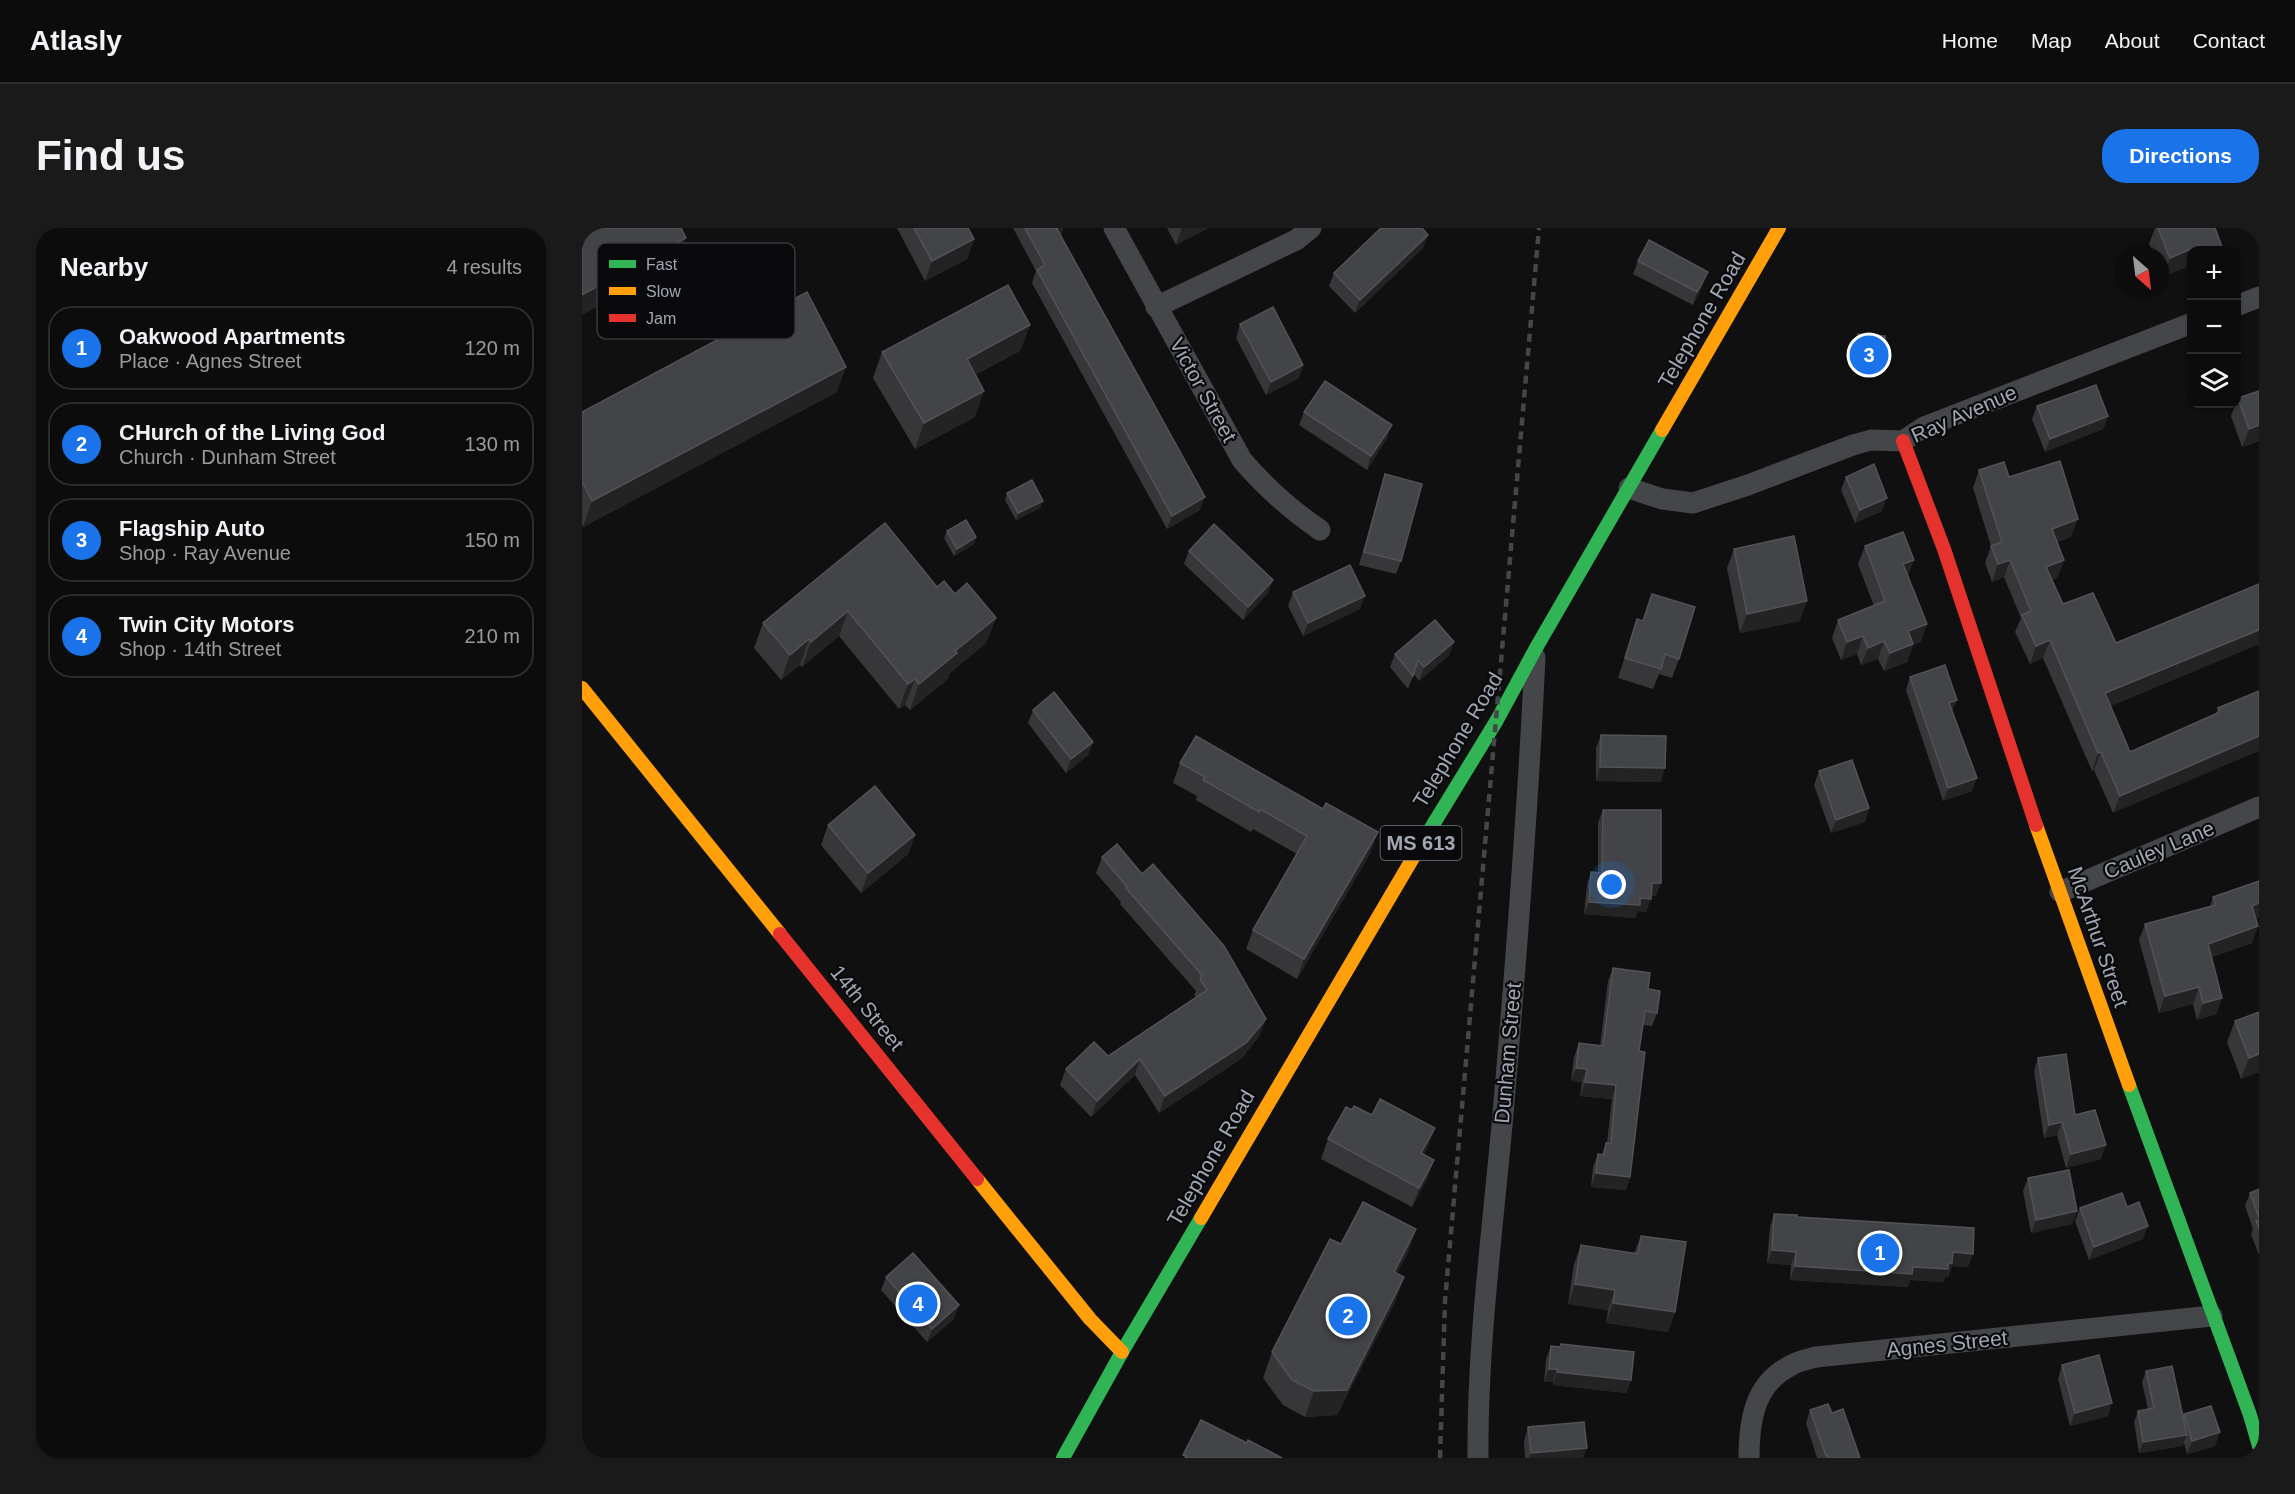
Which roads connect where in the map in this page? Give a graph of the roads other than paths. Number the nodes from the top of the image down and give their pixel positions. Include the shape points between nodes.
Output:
1 (1114, 228) edge
2 (1311, 228) edge
3 (1779, 228) edge
4 (2259, 297) edge
5 (2241, 304) edge
6 (1156, 307) junction
7 (2187, 325) edge
8 (1903, 441) junction
9 (1629, 488) junction
10 (1320, 530) dead end
11 (1536, 648) junction
12 (582, 688) edge
13 (2259, 807) edge
14 (2060, 892) junction
15 (2212, 1316) junction
16 (1122, 1352) junction
17 (2259, 1446) edge
18 (1063, 1458) edge
19 (1478, 1458) edge
20 (1749, 1458) edge

1 - 6 street, Victor Street
2 - 6 street via 1296,240
3 - 9 street, Telephone Road / MS 613
4 - 5 street
6 - 10 street, Victor Street via 1242,460 1258,479
7 - 8 street, Ray Avenue via 1924,427
8 - 9 street, Ray Avenue via 1871,440 1853,445 1693,503 1662,499
8 - 14 street, McArthur Street via 1944,549
9 - 11 street, Telephone Road / MS 613
11 - 16 street, Telephone Road / MS 613
11 - 19 street, Dunham Street via 1527,821 1484,1319
12 - 16 street, 14th Street via 1090,1319
13 - 14 street, Cauley Lane
14 - 15 street, McArthur Street
15 - 17 street, McArthur Street
15 - 20 street, Agnes Street via 1816,1357 1790,1365 1758,1396 1751,1417
16 - 18 street, Telephone Road / MS 613

